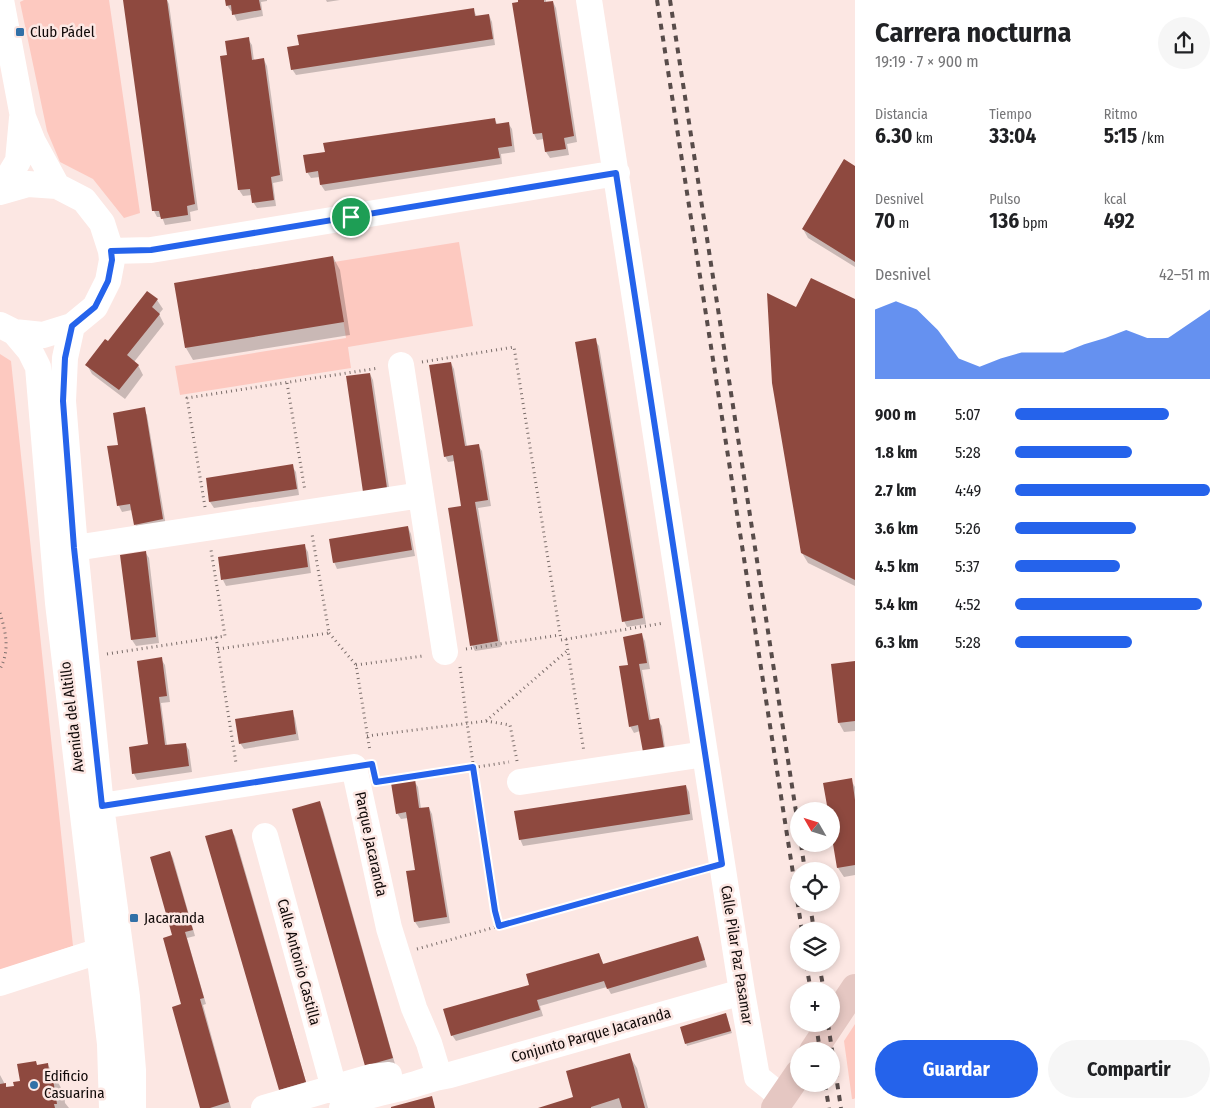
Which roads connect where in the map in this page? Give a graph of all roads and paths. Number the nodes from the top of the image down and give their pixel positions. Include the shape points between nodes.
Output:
1 (1, 0) edge
2 (589, 0) edge
3 (22, 117) junction
4 (616, 173) junction
5 (57, 186) junction
6 (0, 192) edge
7 (111, 251) junction
8 (72, 326) junction
9 (7, 329) edge
10 (401, 365) dead end
11 (287, 383) dead end
12 (421, 495) junction
13 (308, 512) junction
14 (208, 528) junction
15 (74, 548) junction
16 (0, 613) edge
17 (329, 633) junction
18 (216, 638) junction
19 (566, 639) dead end
20 (218, 649) junction
21 (568, 650) junction
22 (452, 656) joint
23 (85, 658) junction
24 (0, 669) edge
25 (486, 721) junction
26 (467, 723) junction
27 (367, 736) junction
28 (705, 754) junction
29 (473, 767) junction
30 (354, 768) junction
31 (518, 771) junction
32 (587, 772) junction
33 (376, 782) dead end
34 (239, 785) junction
35 (102, 806) junction
36 (265, 836) dead end
37 (722, 864) junction
38 (499, 926) junction
39 (100, 951) junction
40 (398, 955) junction
41 (0, 983) edge
42 (855, 988) edge
43 (742, 992) junction
44 (819, 1042) edge
45 (439, 1076) junction
46 (790, 1086) edge
47 (335, 1098) edge
48 (779, 1103) edge
49 (112, 1108) edge
50 (133, 1108) edge
51 (264, 1108) edge

1 - 3 street, Avenida del Altillo
2 - 4 street, Calle Pilar Paz Pasamar
3 - 5 street, Avenida del Altillo
3 - 6 street, Avenida del Altillo via 18,161
4 - 7 street via 151,250
4 - 28 street, Calle Pilar Paz Pasamar
5 - 6 street, Avenida del Altillo via 28,184
5 - 7 street, Avenida del Altillo via 84,200 90,207 102,223
7 - 8 street, Avenida del Altillo via 108,281 95,307
8 - 9 street, Avenida del Altillo via 44,335
8 - 15 street, Avenida del Altillo via 65,358 63,401
9 - 39 street, Avenida del Altillo via 30,351 38,367 58,603
10 - 12 street
11 - 13 path
12 - 13 street
12 - 22 street
13 - 14 street
13 - 17 path
14 - 15 street
14 - 18 path via 225,636
15 - 23 street, Avenida del Altillo
16 - 24 path via 7,648
17 - 20 path
17 - 27 path via 356,666
18 - 20 path
18 - 23 path
19 - 21 path
20 - 34 path
21 - 25 path
21 - 32 path
22 - 26 path
23 - 35 street, Avenida del Altillo
25 - 26 path
25 - 31 path via 510,725
26 - 27 path
26 - 29 path
27 - 30 path via 372,764
28 - 32 street
28 - 37 street, Calle Pilar Paz Pasamar
29 - 31 path
29 - 33 path
29 - 38 path
30 - 34 street
30 - 40 street, Parque Jacaranda via 389,928
31 - 32 street
34 - 35 street
35 - 50 street, Avenida del Altillo via 127,997
36 - 47 street, Calle Antonio Castilla
37 - 38 path
37 - 43 street, Calle Pilar Paz Pasamar
38 - 40 path
39 - 41 street
39 - 49 street, Avenida del Altillo via 110,1044
40 - 45 street, Parque Jacaranda
42 - 44 main road
43 - 45 street, Conjunto Parque Jacaranda
43 - 48 street, Calle Pilar Paz Pasamar via 757,1077
45 - 47 street, Conjunto Parque Jacaranda via 403,1074 371,1077
46 - 48 main road
47 - 51 street, Conjunto Parque Jacaranda

